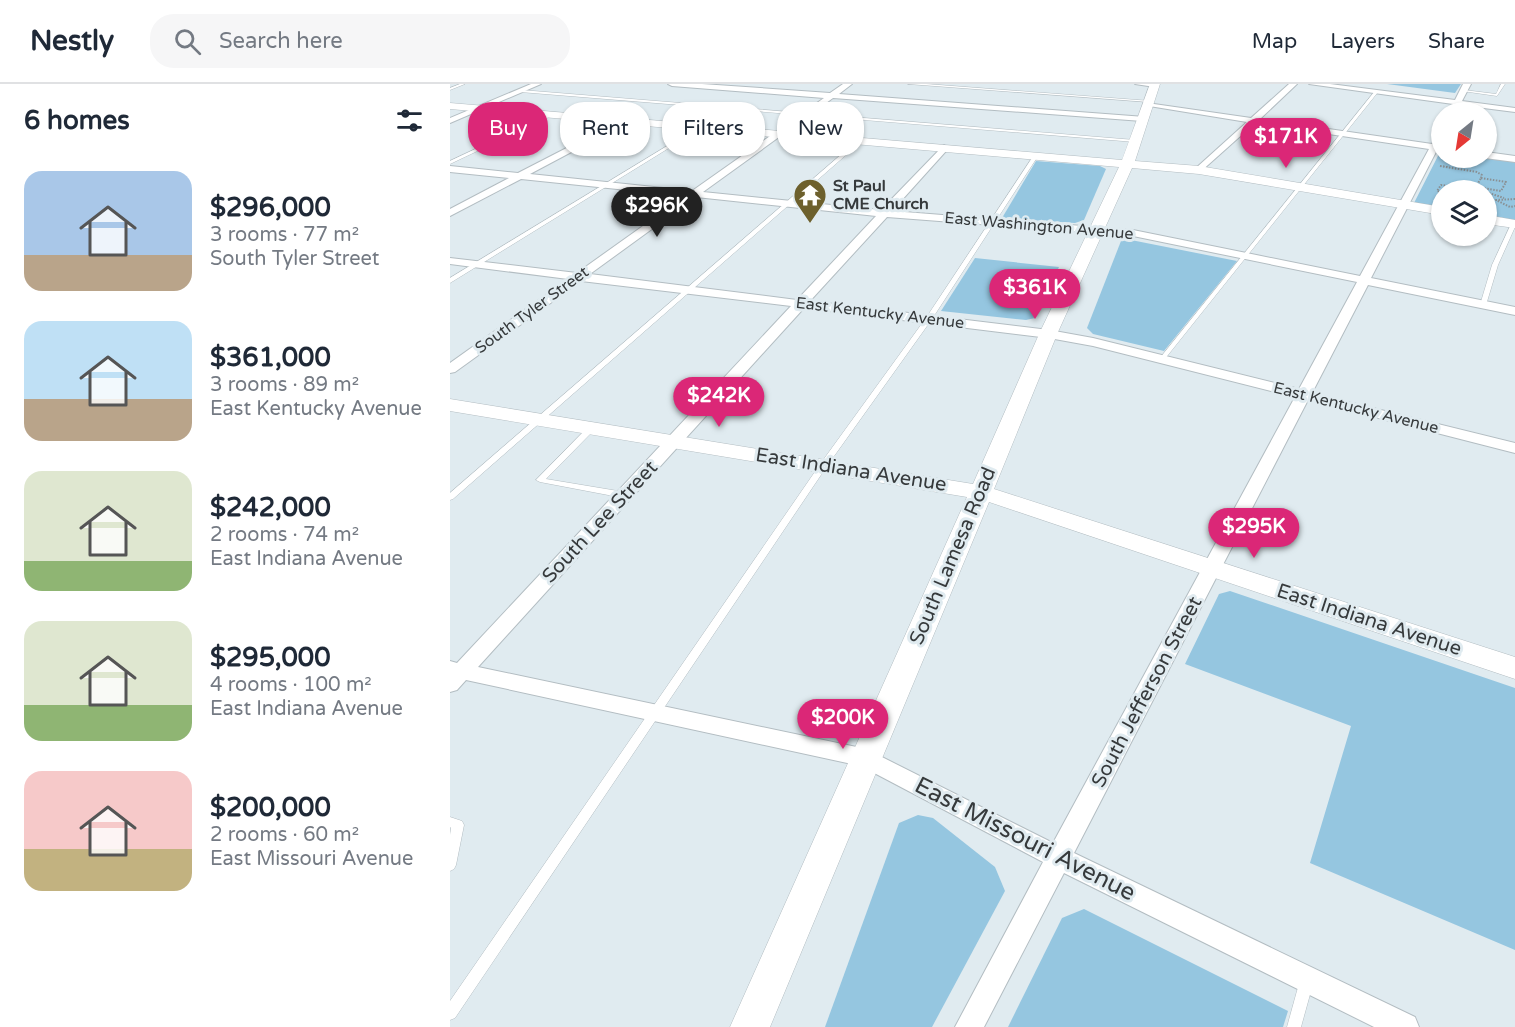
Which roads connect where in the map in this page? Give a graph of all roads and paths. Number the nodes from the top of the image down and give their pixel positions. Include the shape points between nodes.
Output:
1 (463, 84) edge
2 (537, 84) edge
3 (672, 84) edge
4 (848, 84) edge
5 (910, 84) edge
6 (1139, 84) edge
7 (1293, 84) edge
8 (1313, 84) edge
9 (1503, 84) edge
10 (1155, 85) edge
11 (1466, 87) edge
12 (450, 89) edge
13 (521, 91) junction
14 (1376, 92) junction
15 (831, 96) junction
16 (496, 102) edge
17 (823, 102) edge
18 (1457, 102) joint
19 (1148, 103) junction
20 (450, 106) edge
21 (468, 108) edge
22 (1497, 108) edge
23 (1515, 110) edge
24 (777, 112) edge
25 (468, 114) edge
26 (548, 115) edge
27 (551, 115) junction
28 (560, 116) edge
29 (864, 119) edge
30 (1142, 119) junction
31 (450, 121) edge
32 (1252, 121) junction
33 (1343, 134) junction
34 (777, 135) edge
35 (864, 141) edge
36 (1135, 141) junction
37 (1431, 147) edge
38 (944, 148) junction
39 (662, 152) edge
40 (560, 155) edge
41 (842, 156) edge
42 (1036, 156) junction
43 (1497, 156) edge
44 (1431, 159) edge
45 (1515, 159) edge
46 (450, 163) edge
47 (1127, 164) junction
48 (1470, 168) edge
49 (450, 169) edge
50 (1199, 170) junction
51 (520, 176) junction
52 (1481, 178) joint
53 (1494, 180) edge
54 (1497, 181) edge
55 (608, 185) junction
56 (1300, 187) junction
57 (1497, 191) edge
58 (694, 194) junction
59 (1497, 196) edge
60 (1504, 199) junction
61 (1515, 199) edge
62 (786, 203) junction
63 (1403, 205) junction
64 (1515, 206) edge
65 (1431, 209) edge
66 (450, 213) edge
67 (884, 213) junction
68 (994, 221) junction
69 (1497, 221) edge
70 (1515, 223) edge
71 (1098, 230) junction
72 (1246, 256) junction
73 (450, 261) edge
74 (477, 264) junction
75 (578, 277) junction
76 (1364, 280) junction
77 (450, 281) edge
78 (690, 290) junction
79 (801, 304) junction
80 (1483, 305) junction
81 (1515, 311) edge
82 (929, 319) junction
83 (1049, 334) junction
84 (1162, 359) junction
85 (450, 369) edge
86 (1303, 395) junction
87 (450, 405) edge
88 (539, 420) junction
89 (591, 428) junction
90 (674, 442) junction
91 (1515, 448) edge
92 (824, 465) junction
93 (980, 492) junction
94 (624, 495) junction
95 (450, 497) edge
96 (1213, 568) junction
97 (1515, 668) edge
98 (454, 674) edge
99 (654, 712) junction
100 (866, 758) junction
101 (450, 822) edge
102 (1059, 858) junction
103 (450, 865) edge
104 (1307, 979) junction
105 (450, 1013) edge
106 (750, 1027) edge
107 (969, 1027) edge
108 (1294, 1027) edge
109 (1405, 1027) edge

1 - 12 lane
2 - 13 street
3 - 15 street
4 - 15 street, South Tyler Street
5 - 19 lane
6 - 10 street
7 - 32 street
8 - 14 street
9 - 11 lane via 1497,94
10 - 19 street, South Lamesa Road
11 - 18 street
13 - 16 street
13 - 24 lane
14 - 18 street
14 - 33 lane
15 - 17 street, South Tyler Street
15 - 30 street
19 - 30 street, South Lamesa Road
19 - 32 street
20 - 21 street
22 - 23 street
25 - 31 street
26 - 27 street
27 - 28 street
27 - 46 lane
29 - 36 lane
30 - 36 street, South Lamesa Road
32 - 33 street
32 - 50 street
33 - 37 street
33 - 56 lane
34 - 58 street, South Tyler Street
35 - 38 street
36 - 47 street, South Lamesa Road
38 - 42 street
38 - 67 street, South Lee Street
39 - 55 lane
40 - 51 street
41 - 62 lane
42 - 47 street
42 - 68 lane
43 - 45 street
44 - 63 street, South Jefferson Street
47 - 50 street
47 - 71 street, South Lamesa Road
48 - 52 path
49 - 51 street, East Washington Avenue
50 - 56 street
51 - 55 street, East Washington Avenue
51 - 66 street
52 - 53 path
54 - 57 path via 1506,182
55 - 58 street, East Washington Avenue
55 - 74 lane
56 - 63 street
56 - 72 lane
58 - 62 street, East Washington Avenue
58 - 75 street, South Tyler Street
59 - 60 path
60 - 61 path
60 - 64 path via 1496,200
62 - 67 street, East Washington Avenue
62 - 78 lane
63 - 65 street
63 - 76 street, South Jefferson Street
67 - 68 street, East Washington Avenue
67 - 79 street, South Lee Street
68 - 71 street, East Washington Avenue
68 - 82 lane
69 - 70 street
70 - 80 lane via 1495,265
71 - 72 street, East Washington Avenue via 1133,233
71 - 83 street, South Lamesa Road
72 - 76 street, East Washington Avenue
72 - 84 lane
73 - 74 street, East Kentucky Avenue
74 - 75 street, East Kentucky Avenue
74 - 77 lane
75 - 78 street, East Kentucky Avenue
75 - 85 street, South Tyler Street
76 - 80 street, East Washington Avenue
76 - 86 street, South Jefferson Street
78 - 79 street, East Kentucky Avenue
78 - 88 lane
79 - 82 street, East Kentucky Avenue
79 - 90 street, South Lee Street
80 - 81 street, East Washington Avenue
82 - 83 street, East Kentucky Avenue
82 - 92 lane
83 - 84 street, East Kentucky Avenue
83 - 93 street, South Lamesa Road
84 - 86 street, East Kentucky Avenue
86 - 91 street, East Kentucky Avenue
86 - 96 street, South Jefferson Street
87 - 88 street, East Indiana Avenue
88 - 89 street, East Indiana Avenue
88 - 95 lane
89 - 90 street, East Indiana Avenue
89 - 94 lane via 540,480
90 - 92 street, East Indiana Avenue
90 - 94 street, South Lee Street
92 - 93 street, East Indiana Avenue
92 - 99 lane
93 - 96 street, East Indiana Avenue
93 - 100 street, South Lamesa Road
94 - 98 street, South Lee Street
96 - 97 street, East Indiana Avenue
96 - 102 street, South Jefferson Street
98 - 99 street, East Missouri Avenue
99 - 100 street, East Missouri Avenue
99 - 105 lane
100 - 102 street, East Missouri Avenue
100 - 106 street, South Lamesa Road
101 - 103 lane via 458,825
102 - 104 street, East Missouri Avenue
102 - 107 street, South Jefferson Street
104 - 108 lane
104 - 109 street, East Missouri Avenue

